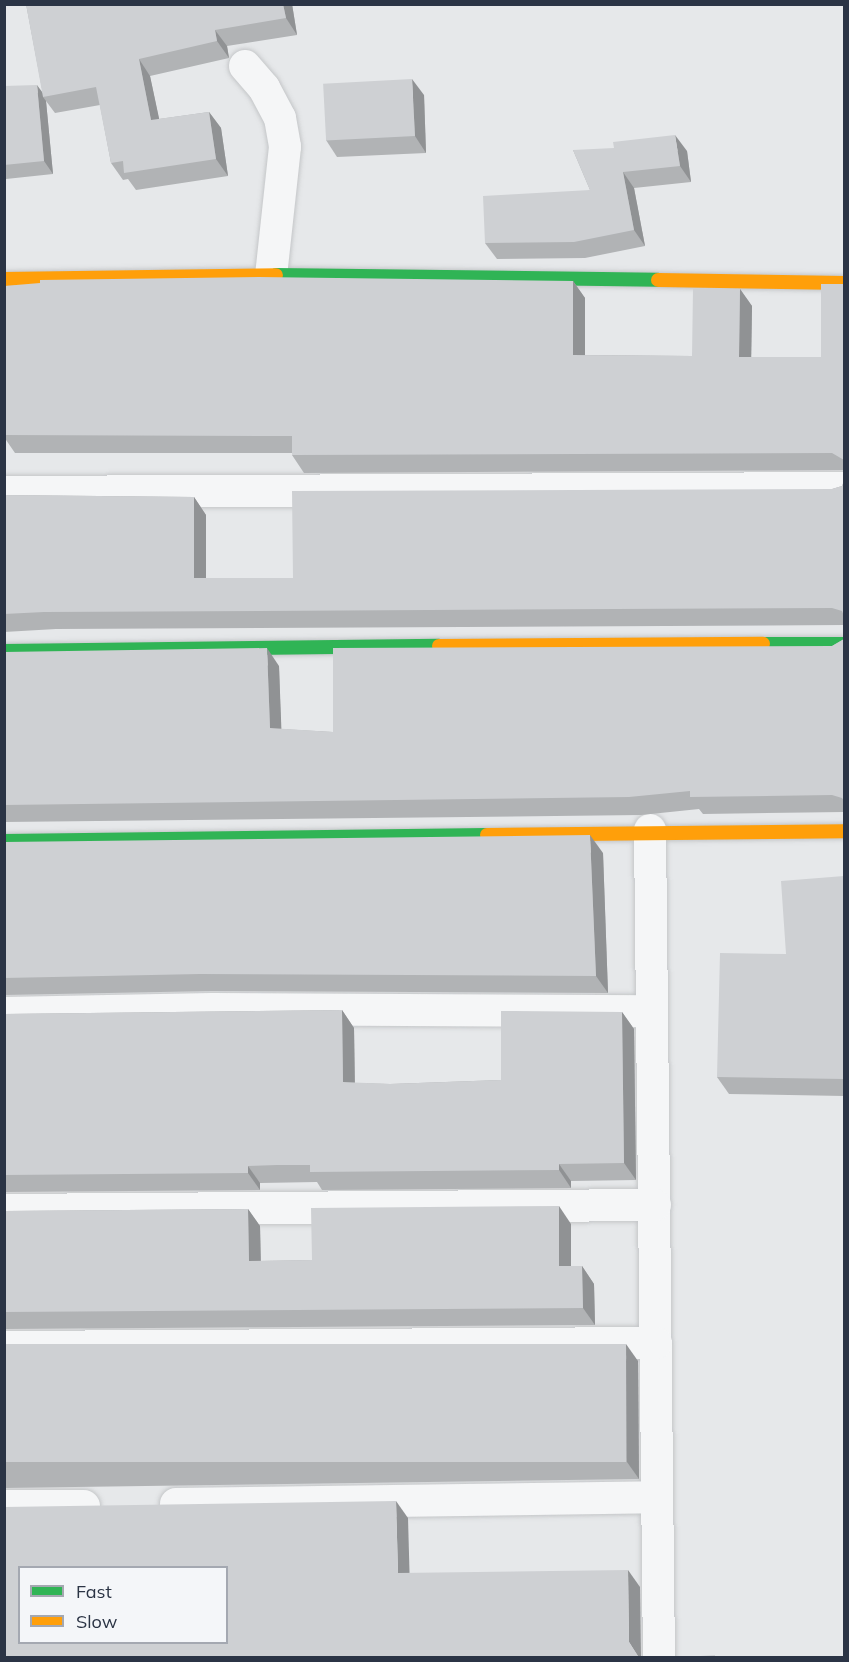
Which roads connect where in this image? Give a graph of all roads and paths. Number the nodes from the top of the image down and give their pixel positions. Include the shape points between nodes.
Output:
1 (245, 66) dead end
2 (271, 275) junction
3 (4, 279) edge
4 (844, 283) edge
5 (844, 488) edge
6 (4, 492) edge
7 (844, 644) edge
8 (4, 651) edge
9 (650, 830) junction
10 (844, 831) edge
11 (4, 841) edge
12 (652, 1011) junction
13 (4, 1013) edge
14 (655, 1205) junction
15 (4, 1210) edge
16 (656, 1343) junction
17 (4, 1347) edge
18 (655, 1497) junction
19 (4, 1506) edge
20 (659, 1658) edge

1 - 2 street via 264,88 280,118 285,147
2 - 3 street
2 - 4 street
5 - 6 street
7 - 8 street
9 - 10 street
9 - 11 street
9 - 12 street
12 - 13 street via 212,1009
12 - 14 street
14 - 15 street
14 - 16 street
16 - 17 street
16 - 18 street
18 - 19 street
18 - 20 street

